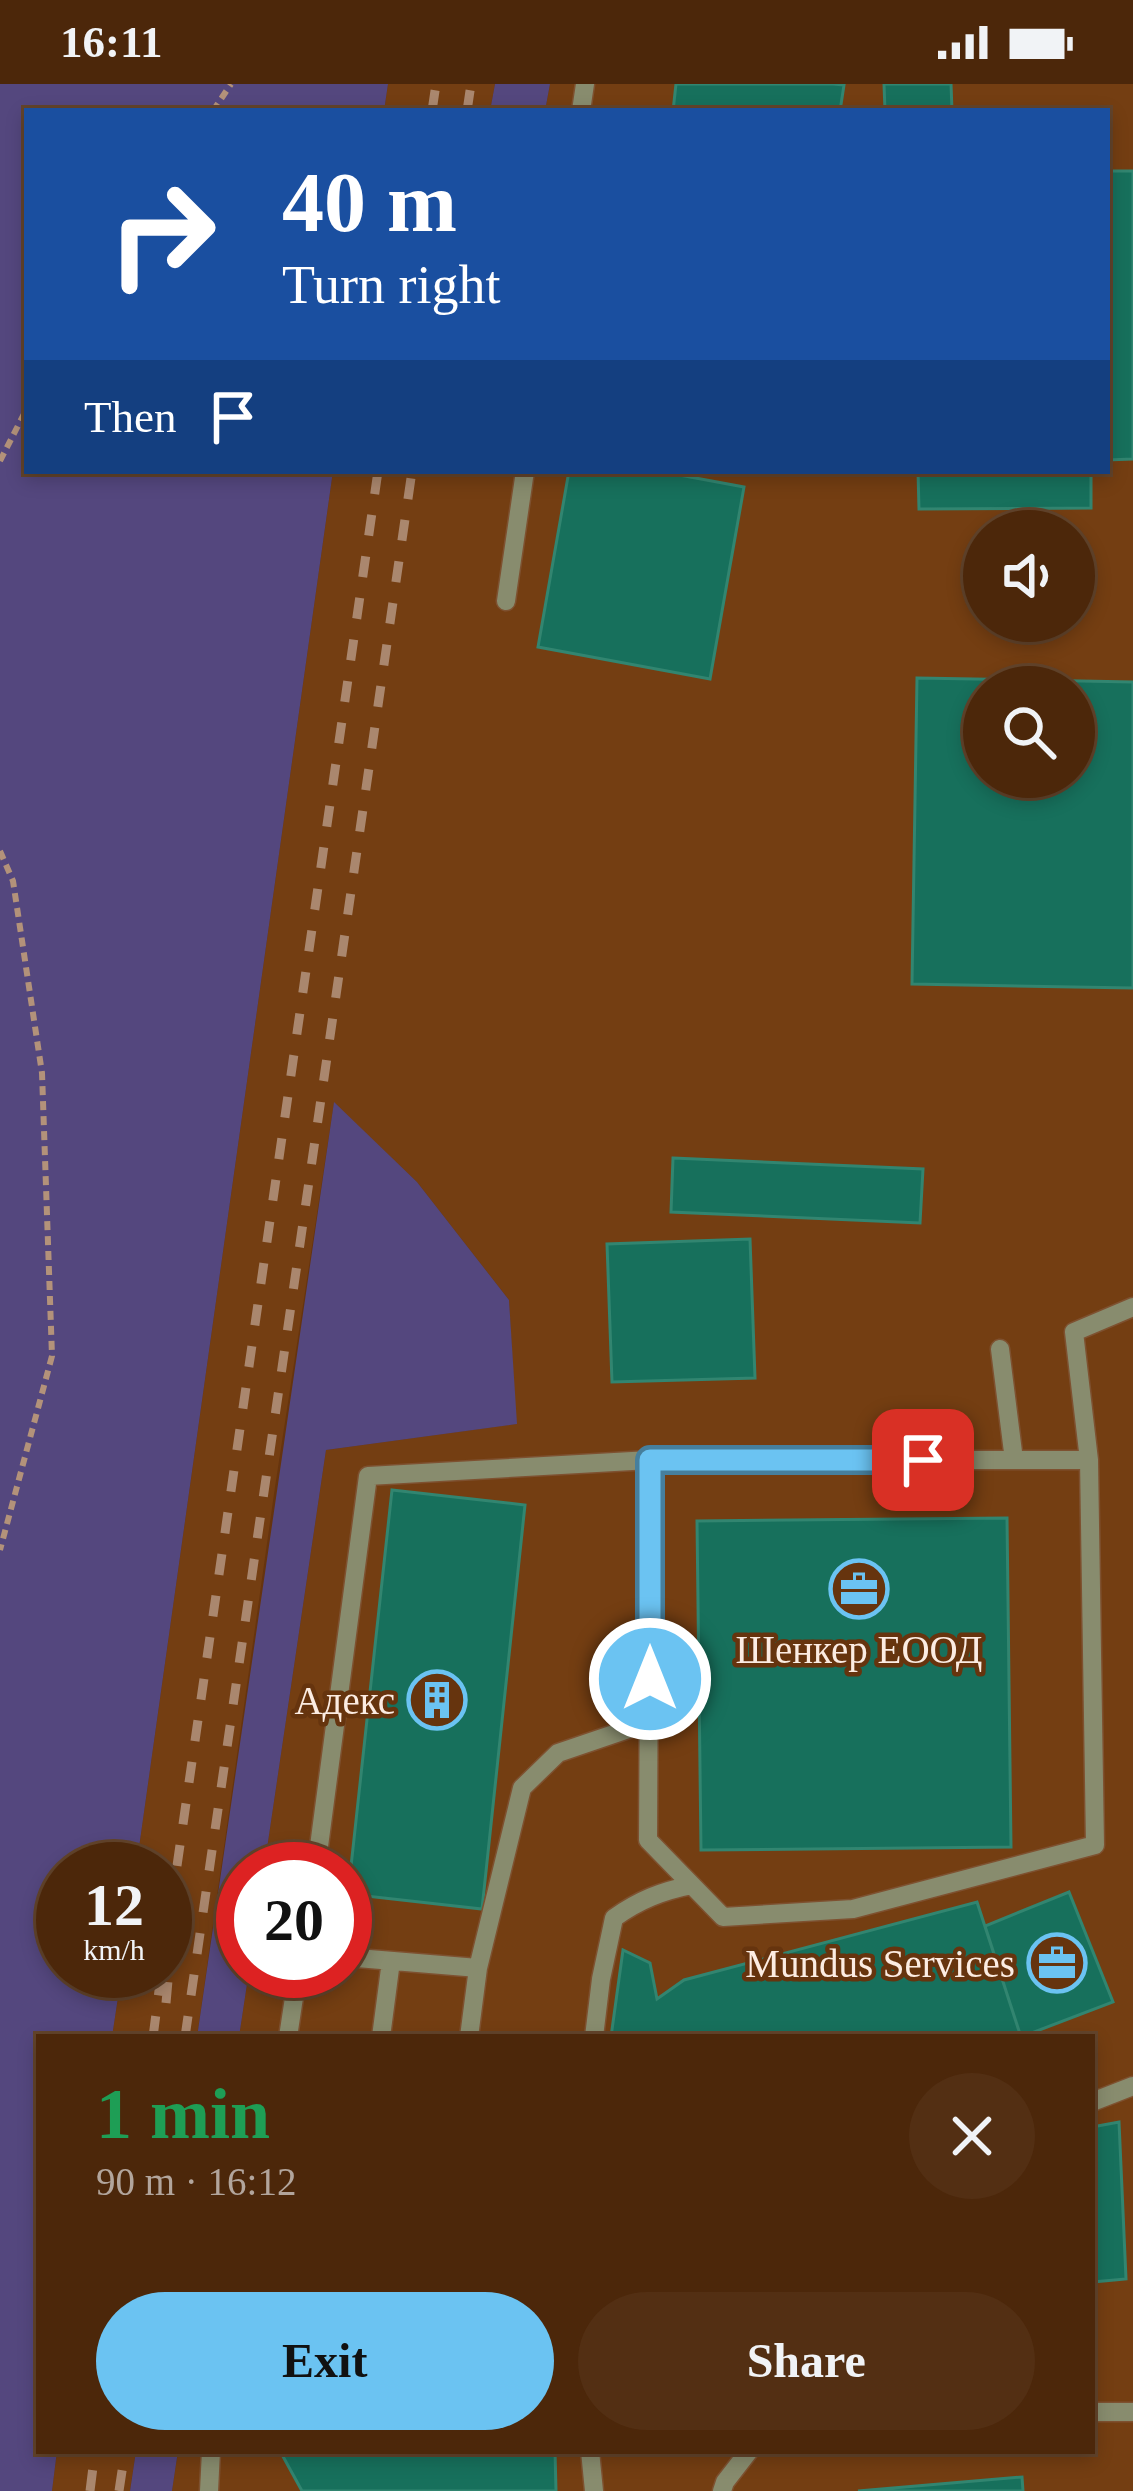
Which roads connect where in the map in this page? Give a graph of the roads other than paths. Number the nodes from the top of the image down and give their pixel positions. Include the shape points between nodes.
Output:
1 (526, 474) edge
2 (506, 601) dead end
3 (1133, 1307) edge
4 (1000, 1349) dead end
5 (650, 1460) junction
6 (1014, 1460) junction
7 (1089, 1460) junction
8 (649, 1723) junction
9 (320, 1842) edge
10 (692, 1885) junction
11 (372, 1959) edge
12 (391, 1961) junction
13 (478, 1968) junction
14 (294, 1998) edge
15 (288, 2034) edge
16 (381, 2034) edge
17 (469, 2034) edge
18 (594, 2034) edge
19 (1133, 2086) edge
20 (1095, 2101) edge
21 (1095, 2412) edge
22 (1133, 2412) edge
23 (211, 2454) edge
24 (590, 2454) edge
25 (747, 2454) edge
26 (209, 2491) edge
27 (594, 2491) edge
28 (722, 2491) edge

1 - 2 lane
3 - 7 lane via 1074,1332
4 - 6 lane
5 - 6 lane
5 - 8 lane
5 - 9 lane via 368,1476
6 - 7 lane
7 - 10 lane via 1095,1845 853,1909 723,1917
8 - 10 lane via 648,1840
8 - 13 lane via 559,1753 522,1788
10 - 18 lane via 614,1918
11 - 12 lane
12 - 13 lane
12 - 16 lane
13 - 17 lane
14 - 15 lane
19 - 20 lane
21 - 22 lane
23 - 26 lane
24 - 27 lane
25 - 28 lane

